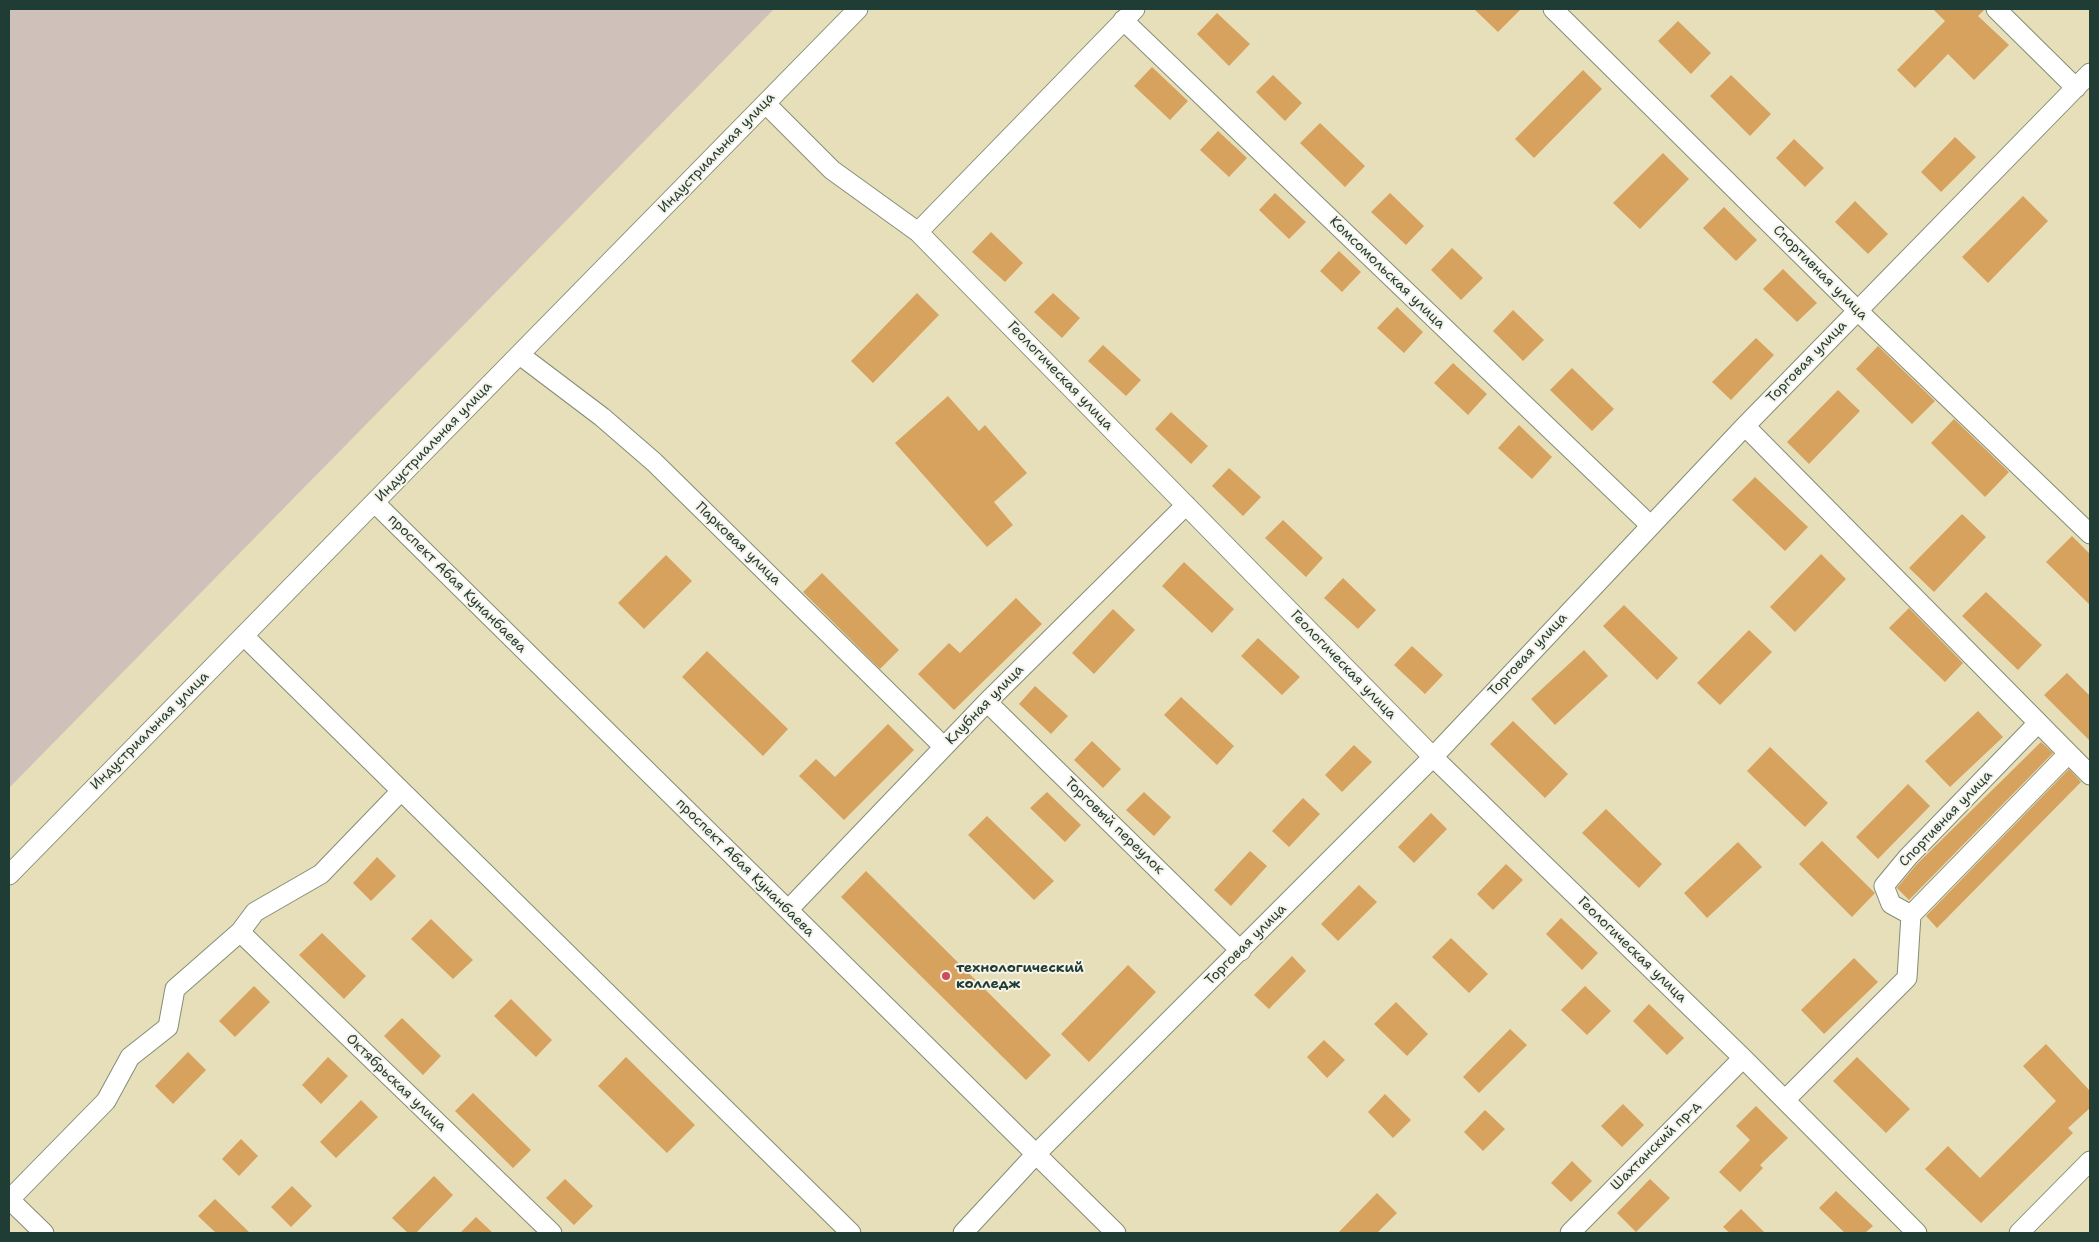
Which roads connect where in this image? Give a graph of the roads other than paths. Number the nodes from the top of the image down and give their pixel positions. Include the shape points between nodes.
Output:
1 (858, 9) edge
2 (1554, 9) edge
3 (1996, 9) edge
4 (1129, 15) edge
5 (2090, 73) edge
6 (2076, 88) junction
7 (766, 104) junction
8 (918, 232) junction
9 (1857, 310) junction
10 (520, 354) junction
11 (1745, 426) junction
12 (375, 503) junction
13 (1186, 505) junction
14 (1650, 525) junction
15 (2090, 534) edge
16 (244, 636) junction
17 (987, 702) junction
18 (2038, 723) junction
19 (944, 747) junction
20 (2068, 754) junction
21 (1433, 757) junction
22 (2090, 775) edge
23 (401, 791) junction
24 (9, 875) edge
25 (788, 910) junction
26 (1911, 915) junction
27 (240, 932) junction
28 (1241, 951) junction
29 (1743, 1058) junction
30 (1785, 1100) junction
31 (1036, 1154) junction
32 (2090, 1161) edge
33 (9, 1199) edge
34 (44, 1233) edge
35 (552, 1233) edge
36 (851, 1233) edge
37 (963, 1233) edge
38 (1116, 1233) edge
39 (1570, 1233) edge
40 (1917, 1233) edge
41 (2019, 1233) edge

1 - 7 street, Индустриальная улица
2 - 9 street, Спортивная улица
3 - 6 street
4 - 8 street
4 - 14 street, Комсомольская улица
5 - 6 street, Торговая улица
6 - 9 street, Торговая улица
7 - 8 street, Геологическая улица via 832,170
7 - 10 street, Индустриальная улица
8 - 13 street, Геологическая улица
9 - 11 street, Торговая улица
9 - 15 street, Спортивная улица
10 - 12 street, Индустриальная улица
10 - 19 street, Парковая улица via 654,462
11 - 14 street, Торговая улица
11 - 18 street
12 - 16 street, Индустриальная улица
12 - 25 street, проспект Абая Кунанбаева
13 - 17 street, Клубная улица
13 - 21 street, Геологическая улица
14 - 21 street, Торговая улица
16 - 23 street
16 - 24 street, Индустриальная улица
17 - 19 street, Клубная улица
17 - 28 street, Торговый переулок
18 - 20 street
18 - 26 street, Спортивная улица via 1884,886 1892,904
19 - 25 street, Клубная улица
20 - 22 street
20 - 26 street
21 - 28 street, Торговая улица
21 - 29 street, Геологическая улица
23 - 27 street via 321,874 255,912
23 - 36 street
25 - 31 street, проспект Абая Кунанбаева
26 - 30 street via 1907,978
27 - 33 street via 175,989 168,1027 130,1057 106,1101
27 - 35 street, Октябрьская улица
28 - 31 street, Торговая улица
29 - 30 street, Геологическая улица
29 - 39 street, Шахтанский пр-д
30 - 40 street, Геологическая улица
31 - 37 street, Торговая улица
31 - 38 street, проспект Абая Кунанбаева
32 - 41 street
33 - 34 street

